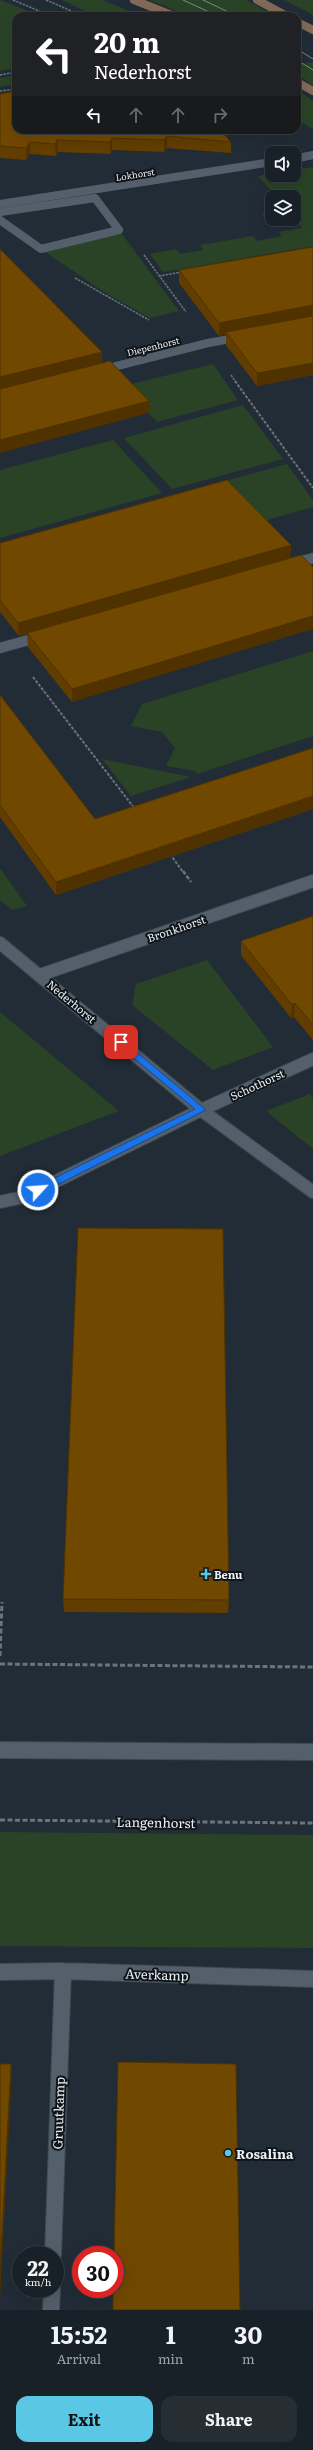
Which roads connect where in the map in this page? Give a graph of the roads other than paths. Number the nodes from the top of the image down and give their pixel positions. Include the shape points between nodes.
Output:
1 (134, 0) edge
2 (257, 0) edge
3 (164, 12) edge
4 (280, 12) edge
5 (301, 24) edge
6 (313, 30) edge
7 (301, 84) edge
8 (313, 92) edge
9 (313, 155) edge
10 (301, 157) edge
11 (265, 163) edge
12 (0, 204) edge
13 (0, 212) edge
14 (0, 220) edge
15 (253, 334) edge
16 (91, 373) edge
17 (313, 558) edge
18 (283, 567) edge
19 (55, 632) edge
20 (5, 647) edge
21 (313, 881) edge
22 (0, 944) edge
23 (40, 975) junction
24 (313, 1059) edge
25 (202, 1110) junction
26 (313, 1192) edge
27 (0, 1202) edge
28 (0, 1750) edge
29 (313, 1752) edge
30 (63, 1971) junction
31 (0, 1972) edge
32 (313, 1979) edge
33 (53, 2246) edge
34 (52, 2298) edge
35 (51, 2310) edge

1 - 3 main road
2 - 4 main road
5 - 6 main road
7 - 8 main road
9 - 10 street
11 - 12 street, Lokhorst
13 - 14 street via 95,198 118,230 41,249
15 - 16 street, Diepenhorst
17 - 18 street
19 - 20 street
21 - 23 street, Bronkhorst
22 - 23 street, Nederhorst
23 - 25 street, Nederhorst
24 - 25 street, Schothorst
25 - 26 street, Nederhorst
25 - 27 street, Schothorst via 24,1197
28 - 29 street
30 - 31 street, Averkamp
30 - 32 street, Averkamp
30 - 33 street, Gruutkamp
34 - 35 street

